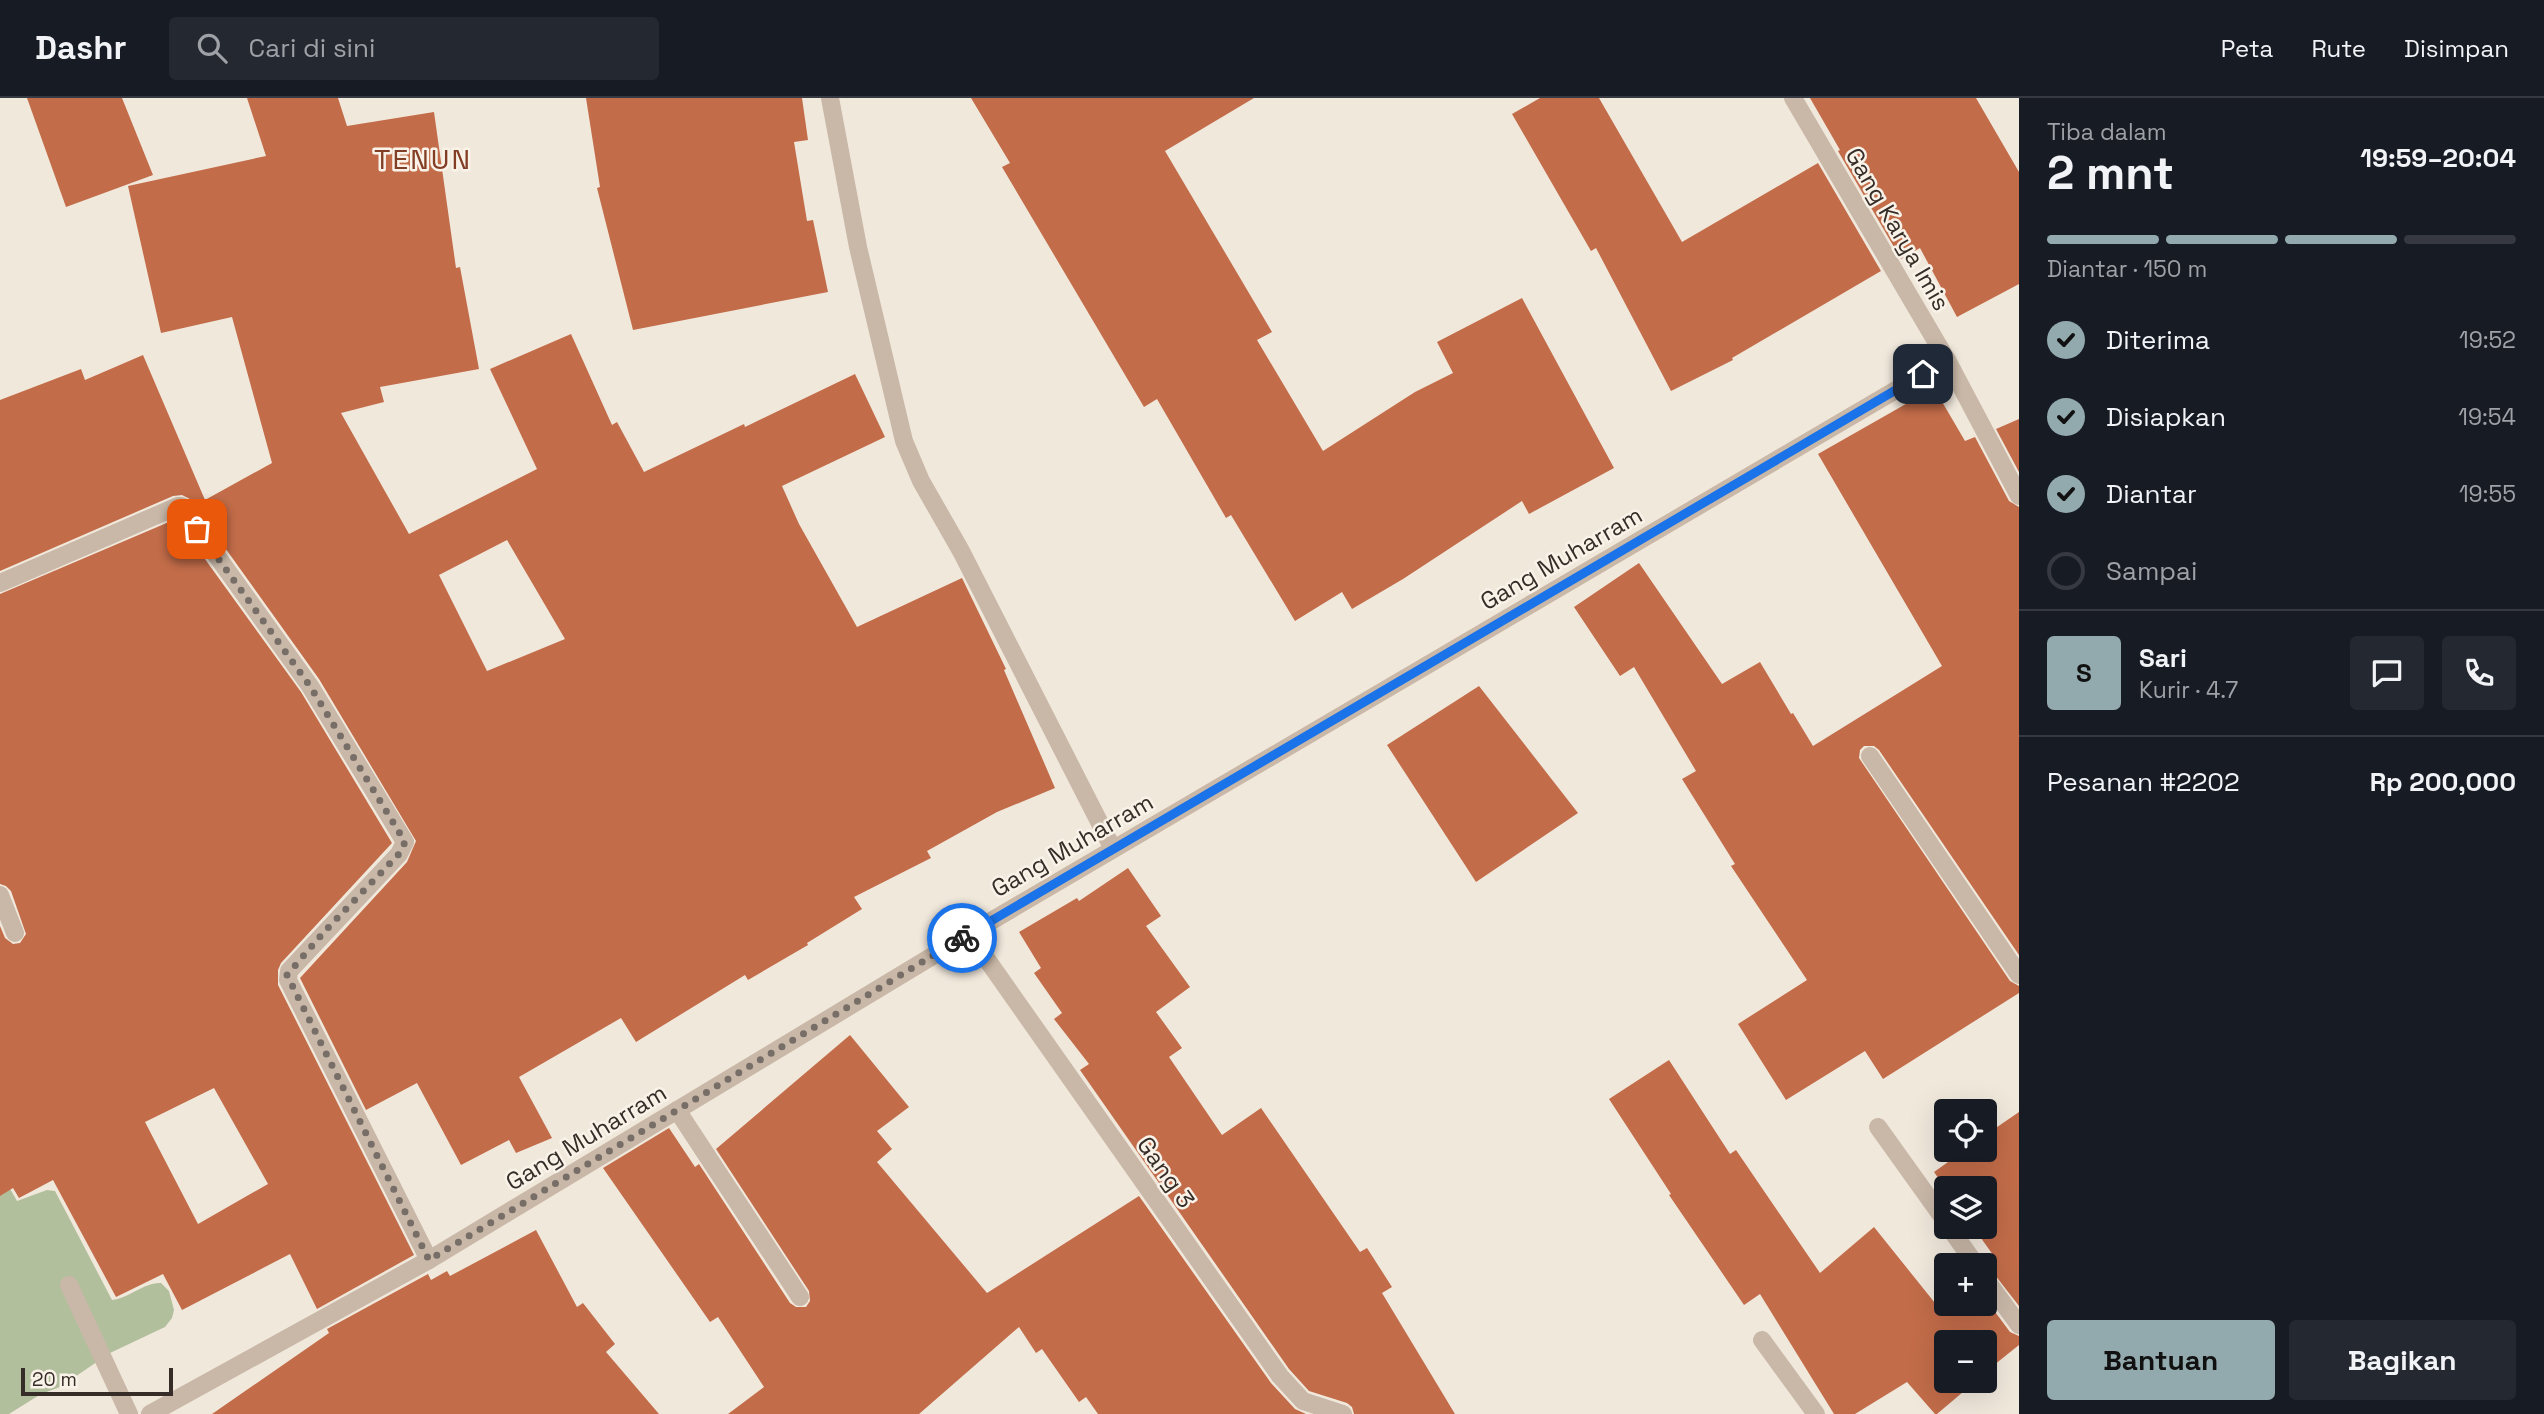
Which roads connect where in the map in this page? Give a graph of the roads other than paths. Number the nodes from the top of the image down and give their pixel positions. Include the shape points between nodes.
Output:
1 (830, 98) edge
2 (1793, 98) edge
3 (1947, 360) junction
4 (2019, 496) edge
5 (0, 583) edge
6 (1870, 756) dead end
7 (1113, 849) junction
8 (0, 895) edge
9 (15, 933) dead end
10 (969, 934) junction
11 (2019, 975) edge
12 (677, 1110) junction
13 (1878, 1127) dead end
14 (1934, 1205) edge
15 (429, 1260) junction
16 (69, 1285) dead end
17 (1997, 1295) edge
18 (800, 1297) dead end
19 (2019, 1325) edge
20 (1762, 1340) dead end
21 (129, 1414) edge
22 (150, 1414) edge
23 (1343, 1414) edge
24 (1816, 1414) edge

1 - 7 street via 858,247 904,441
2 - 3 street, Gang Karya Imis
3 - 4 street, Gang Karya Imis
3 - 7 street, Gang Muharram
5 - 15 street via 181,506 310,686 405,842 399,854 289,971 288,980
6 - 11 street
7 - 10 street, Gang Muharram
8 - 9 street
10 - 12 street, Gang Muharram
10 - 23 street, Gang 3 via 1280,1376 1303,1401
12 - 15 street, Gang Muharram
12 - 18 street
13 - 14 street
15 - 22 street, Gang Muharram
16 - 21 street
17 - 19 street
20 - 24 street

